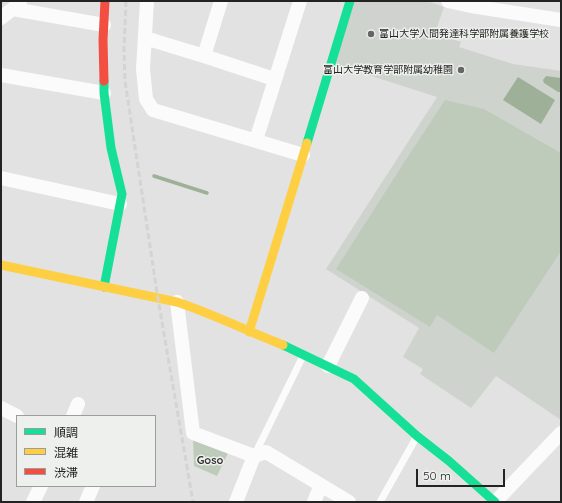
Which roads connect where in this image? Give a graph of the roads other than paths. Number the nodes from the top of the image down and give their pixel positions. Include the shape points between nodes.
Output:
1 (105, 1) edge
2 (147, 1) edge
3 (221, 1) edge
4 (300, 1) edge
5 (350, 1) edge
6 (448, 1) edge
7 (17, 5) edge
8 (488, 5) edge
9 (1, 18) edge
10 (561, 20) edge
11 (104, 25) junction
12 (145, 38) junction
13 (204, 56) junction
14 (1, 75) edge
15 (274, 79) junction
16 (104, 93) junction
17 (256, 140) junction
18 (303, 155) junction
19 (1, 178) edge
20 (120, 204) junction
21 (1, 265) edge
22 (104, 287) junction
23 (362, 298) dead end
24 (177, 302) junction
25 (249, 332) junction
26 (304, 355) junction
27 (328, 366) junction
28 (1, 408) edge
29 (16, 416) edge
30 (561, 433) edge
31 (417, 436) junction
32 (254, 456) junction
33 (321, 485) junction
34 (41, 487) edge
35 (93, 487) edge
36 (34, 502) edge
37 (86, 502) edge
38 (236, 502) edge
39 (314, 502) edge
40 (349, 502) edge
41 (380, 502) edge
42 (494, 502) edge

1 - 11 street
2 - 12 street
3 - 13 street
4 - 15 street
5 - 18 street
6 - 8 street
7 - 9 street
7 - 11 street
8 - 10 street
11 - 16 street
12 - 13 street
12 - 17 street via 143,69 146,99 153,110
13 - 15 street
14 - 16 street
15 - 17 street
16 - 20 street via 111,148 122,194
17 - 18 street
18 - 25 street
19 - 20 street
20 - 22 street
21 - 22 street
22 - 24 street
23 - 27 street
24 - 25 street
24 - 32 street via 193,433
25 - 26 street
26 - 27 street
26 - 32 lane
27 - 31 street via 354,379
28 - 29 street
30 - 42 street
31 - 41 lane
31 - 42 street
32 - 33 street via 266,452
32 - 38 street
33 - 39 street
33 - 40 street
34 - 36 street
35 - 37 street

